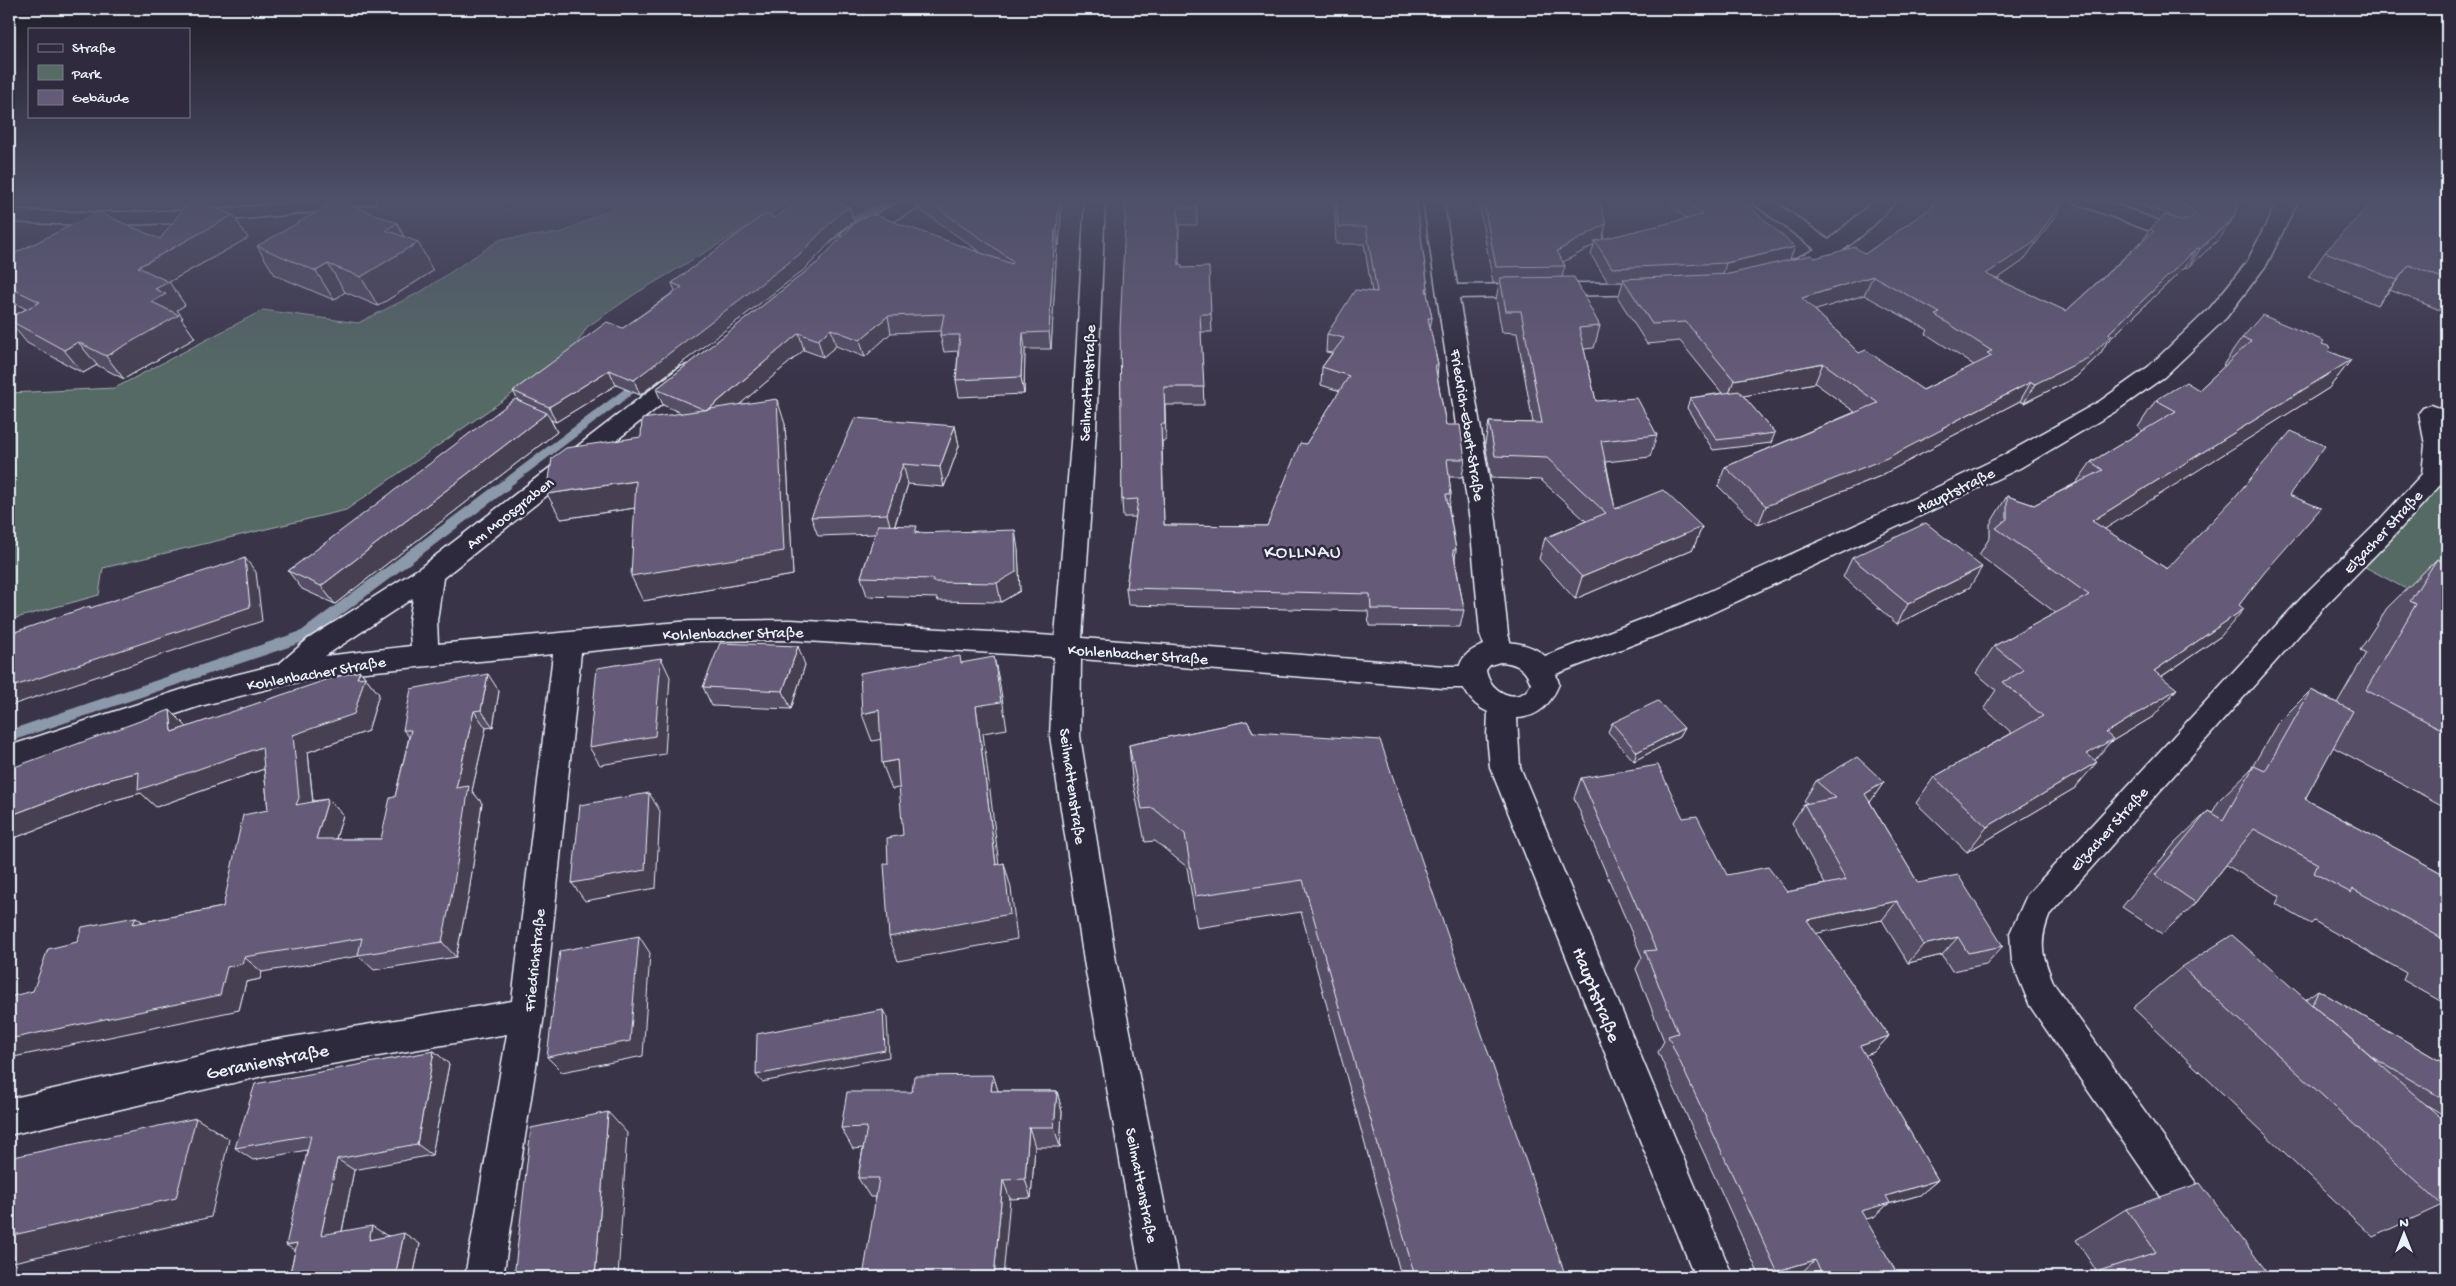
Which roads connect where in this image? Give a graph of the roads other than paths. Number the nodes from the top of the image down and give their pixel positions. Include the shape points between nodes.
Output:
1 (1091, 259) edge
2 (1443, 259) edge
3 (1811, 259) edge
4 (2259, 259) edge
5 (1758, 277) edge
6 (1682, 287) edge
7 (1449, 292) junction
8 (703, 360) edge
9 (2431, 413) dead end
10 (430, 574) junction
11 (568, 642) junction
12 (1068, 647) junction
13 (1499, 651) junction
14 (425, 655) junction
15 (1540, 668) junction
16 (288, 673) junction
17 (1472, 677) junction
18 (1503, 706) junction
19 (9, 758) edge
20 (527, 1015) junction
21 (9, 1117) edge
22 (484, 1277) edge
23 (1160, 1277) edge
24 (1714, 1277) edge
25 (2240, 1277) edge

1 - 12 street, Seilmattenstraße via 1084,430
2 - 7 street, Friedrich-Ebert-Straße
3 - 5 street via 1794,269
4 - 15 street, Hauptstraße via 2218,313 2156,372 2108,406 2011,462 1688,613
6 - 7 street
7 - 13 street, Friedrich-Ebert-Straße via 1483,521 1494,634
8 - 10 street, Am Moosgraben
9 - 25 street, Elzacher Straße via 2437,445 2434,476 2382,534 2316,599 2038,905 2026,933 2028,962 2042,995
10 - 14 street via 423,621
10 - 16 street, Am Moosgraben via 318,646
11 - 12 street, Kohlenbacher Straße via 690,631 791,630
11 - 14 street, Kohlenbacher Straße
11 - 20 street, Friedrichstraße
12 - 17 street, Kohlenbacher Straße
12 - 23 street, Seilmattenstraße via 1065,736 1100,961
13 - 15 street via 1518,653
13 - 17 street via 1480,658 1473,667
14 - 16 street, Kohlenbacher Straße
15 - 18 street via 1545,684 1539,698 1523,706
16 - 19 street, Kohlenbacher Straße via 199,695
17 - 18 street via 1476,690
18 - 24 street, Hauptstraße via 1505,767
20 - 21 street, Geranienstraße via 267,1058
20 - 22 street, Friedrichstraße

